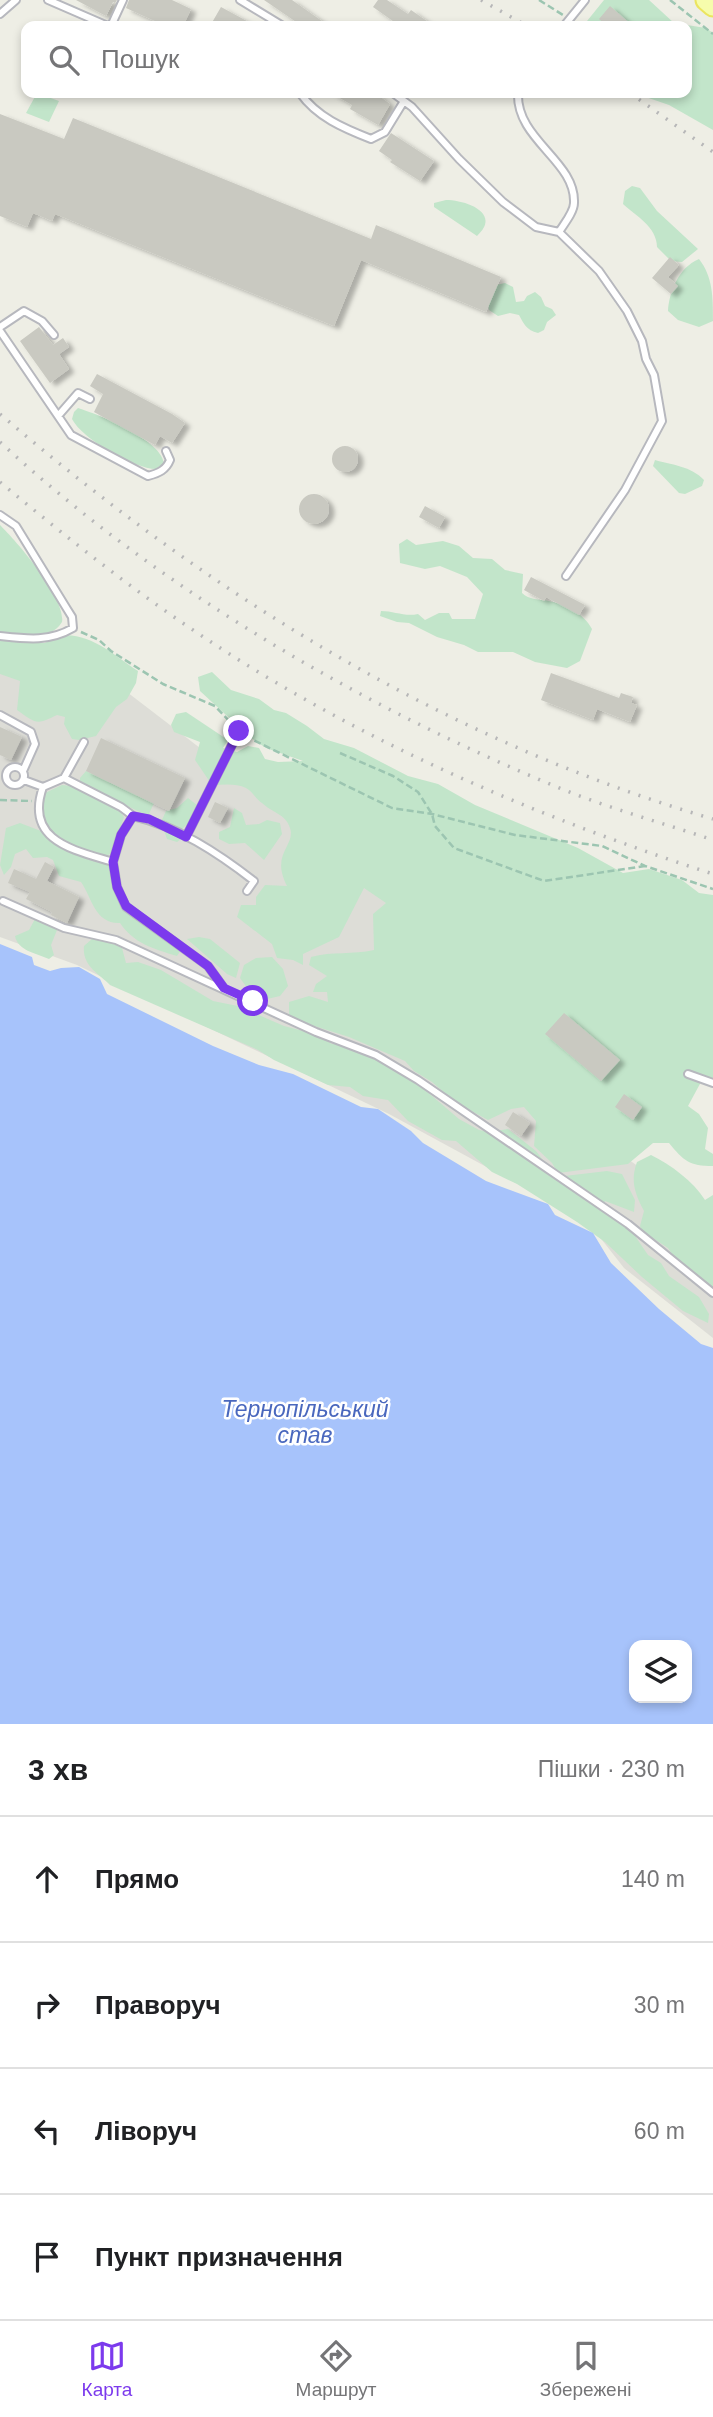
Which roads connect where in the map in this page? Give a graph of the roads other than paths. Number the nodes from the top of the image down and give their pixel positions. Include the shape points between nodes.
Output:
1 (16, 0) edge
2 (48, 0) edge
3 (123, 0) edge
4 (240, 0) edge
5 (585, 0) edge
6 (706, 0) edge
7 (713, 6) edge
8 (0, 14) edge
9 (98, 21) edge
10 (112, 21) edge
11 (275, 21) edge
12 (568, 21) edge
13 (304, 98) edge
14 (400, 98) edge
15 (518, 98) edge
16 (404, 101) junction
17 (559, 232) junction
18 (0, 329) edge
19 (54, 335) dead end
20 (90, 400) dead end
21 (58, 416) junction
22 (166, 451) dead end
23 (0, 514) edge
24 (566, 576) dead end
25 (0, 636) edge
26 (0, 715) edge
27 (239, 731) road end
28 (84, 742) dead end
29 (3, 770) edge
30 (23, 771) junction
31 (64, 778) junction
32 (24, 780) junction
33 (43, 788) junction
34 (133, 816) junction
35 (186, 837) junction
36 (113, 862) junction
37 (247, 891) dead end
38 (3, 901) dead end
39 (224, 988) junction
40 (688, 1074) dead end
41 (713, 1083) edge
42 (713, 1293) edge

1 - 8 lane
2 - 9 lane
3 - 10 lane
4 - 11 lane
5 - 12 lane
6 - 7 main road
13 - 16 lane via 321,115 370,139 385,132
14 - 16 lane
15 - 17 lane via 524,123 569,179 574,204
16 - 17 lane via 503,202 536,227
17 - 24 lane via 599,271 627,311 654,375 662,421 625,490
18 - 19 lane via 24,311 43,321
18 - 21 lane
20 - 21 lane via 78,393
21 - 22 lane via 71,435 148,476 168,466
23 - 25 lane via 16,526 72,617 73,628 48,639
26 - 30 lane via 31,732 35,744
27 - 35 lane
28 - 31 lane
29 - 30 lane via 19,767
29 - 32 lane via 11,785
30 - 32 lane
31 - 33 lane
31 - 34 lane
32 - 33 lane
33 - 36 lane via 38,801 47,834 65,847
34 - 35 lane
34 - 36 lane
35 - 37 lane via 254,881
36 - 39 lane via 126,906 208,966
38 - 39 lane via 64,928 116,940
39 - 42 lane via 376,1055 418,1080 628,1224
40 - 41 lane

